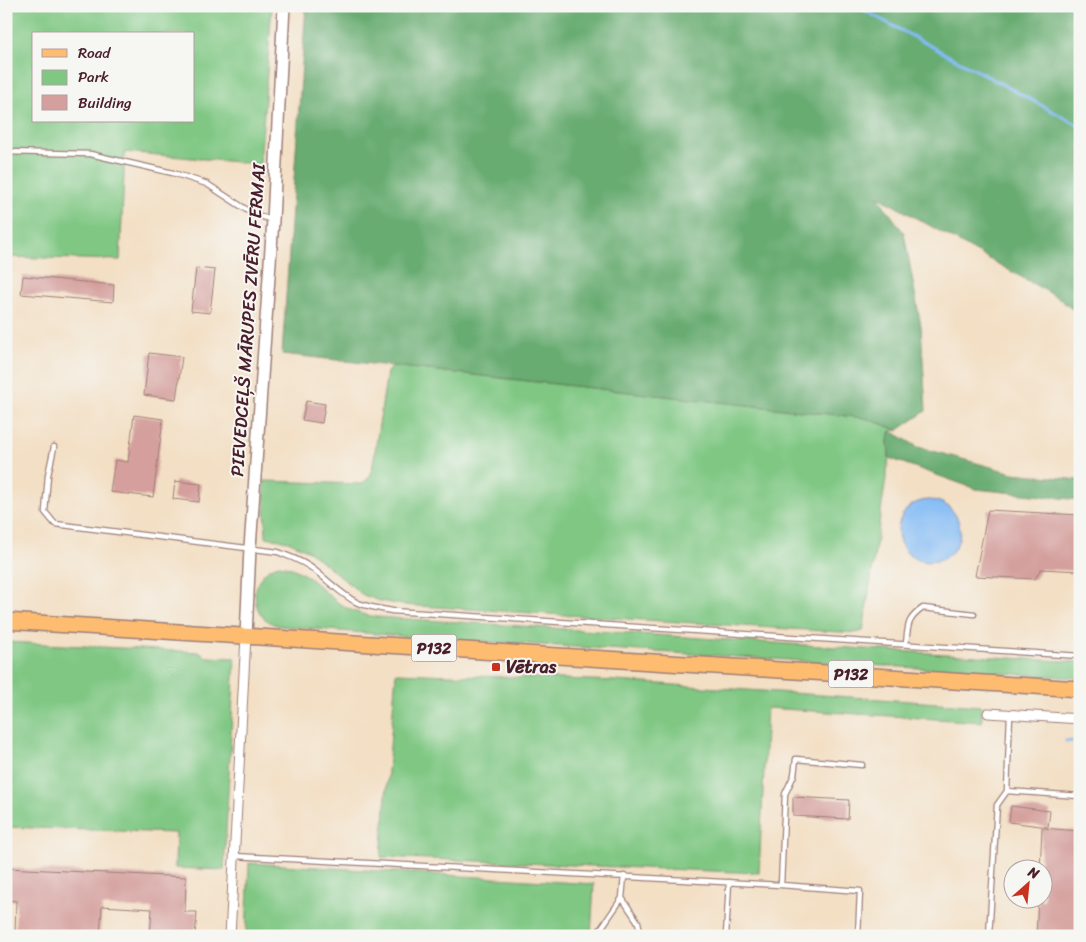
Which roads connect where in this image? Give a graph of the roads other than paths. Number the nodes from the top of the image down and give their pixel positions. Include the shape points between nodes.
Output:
1 (284, 6) edge
2 (6, 152) edge
3 (274, 220) junction
4 (54, 447) dead end
5 (250, 548) junction
6 (974, 614) dead end
7 (6, 621) edge
8 (246, 636) junction
9 (906, 644) junction
10 (1080, 656) edge
11 (1080, 689) edge
12 (988, 713) dead end
13 (1010, 715) junction
14 (1080, 719) edge
15 (862, 765) dead end
16 (1006, 791) junction
17 (1080, 796) edge
18 (234, 856) junction
19 (624, 876) junction
20 (729, 882) junction
21 (780, 885) junction
22 (622, 898) junction
23 (230, 936) edge
24 (600, 936) edge
25 (641, 936) edge
26 (726, 936) edge
27 (858, 936) edge
28 (989, 936) edge

1 - 3 street, PIEVEDCEĻŠ MĀRUPES ZVĒRU FERMAI
2 - 3 lane via 90,154 173,173 208,184 250,212
3 - 5 street, PIEVEDCEĻŠ MĀRUPES ZVĒRU FERMAI
4 - 5 lane via 45,512 55,524
5 - 8 street, PIEVEDCEĻŠ MĀRUPES ZVĒRU FERMAI
5 - 9 lane via 278,552 296,559 356,602 392,611
6 - 9 lane via 923,608 912,616
7 - 8 main road, P132
8 - 11 main road, P132
8 - 18 street
9 - 10 lane
12 - 13 street
13 - 14 street
13 - 16 lane
15 - 21 lane via 796,760 794,775 785,794
16 - 17 lane
16 - 28 lane via 996,805
18 - 19 lane
18 - 23 street
19 - 20 lane
19 - 22 lane
20 - 21 lane
20 - 26 lane
21 - 27 lane via 860,892
22 - 24 lane via 600,930
22 - 25 lane via 638,922

